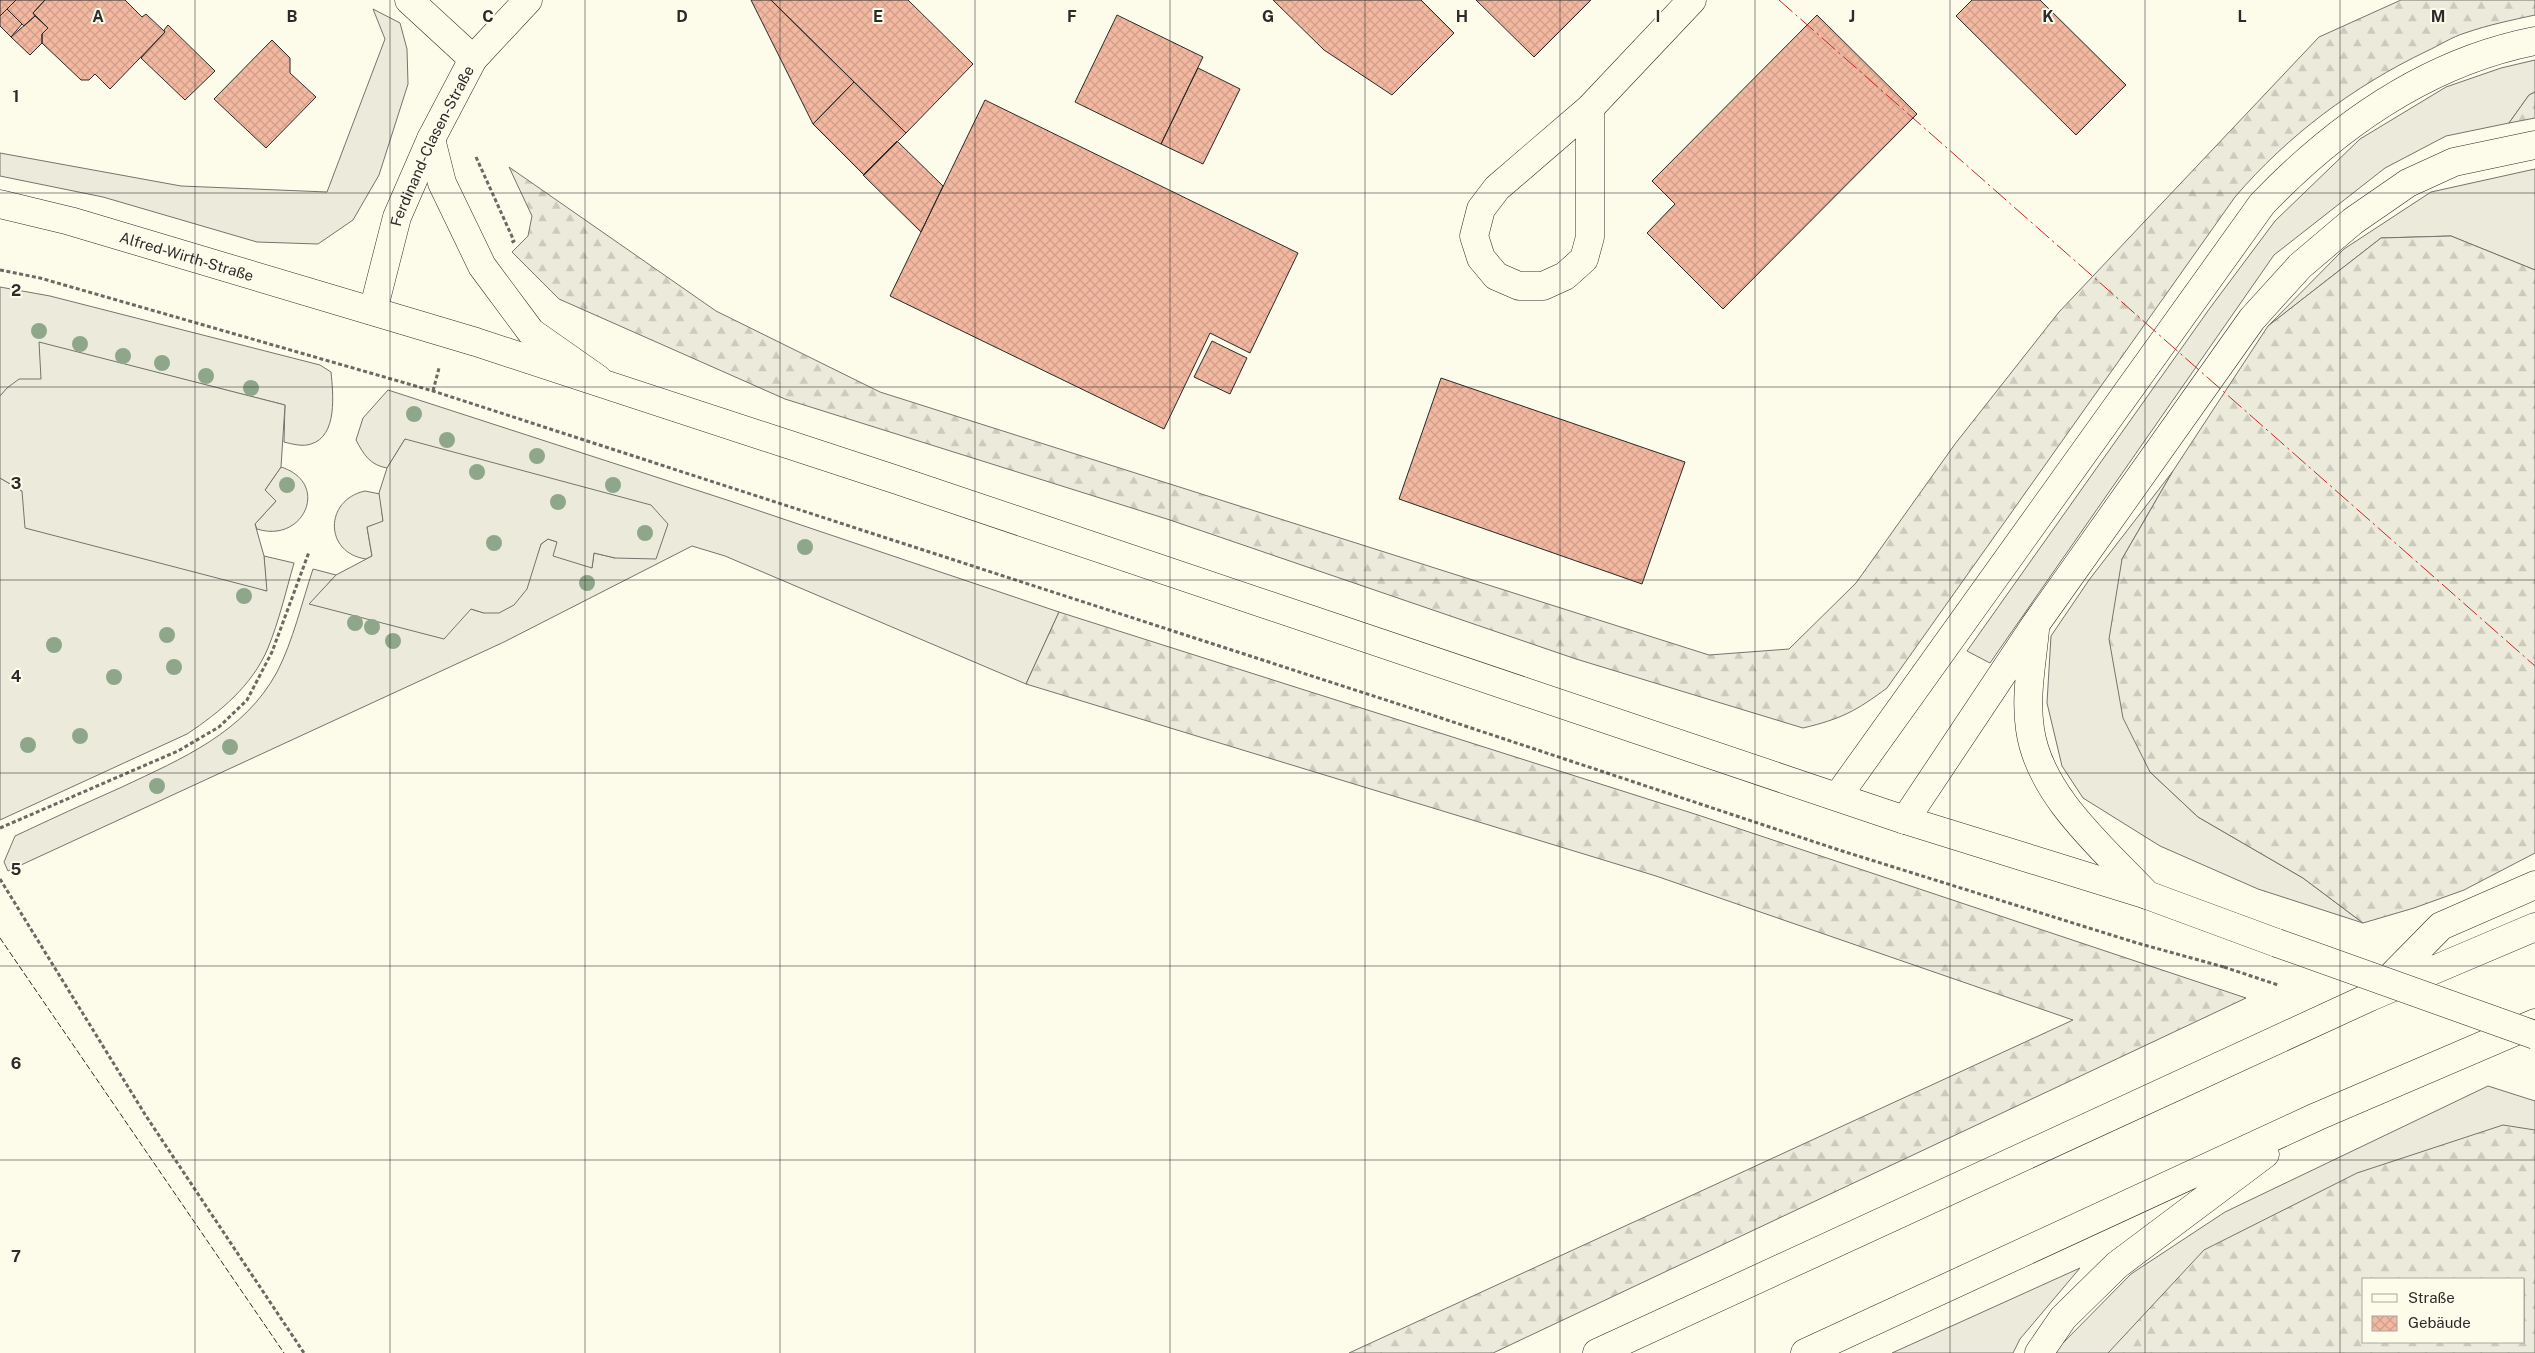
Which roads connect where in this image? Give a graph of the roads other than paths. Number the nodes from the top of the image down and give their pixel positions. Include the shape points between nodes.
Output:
1 (409, 0) edge
2 (528, 0) edge
3 (1692, 0) edge
4 (2535, 41) edge
5 (473, 59) junction
6 (1590, 108) junction
7 (431, 139) junction
8 (2535, 145) edge
9 (0, 204) edge
10 (373, 311) junction
11 (605, 385) junction
12 (2035, 625) junction
13 (1838, 796) junction
14 (1905, 820) junction
15 (2535, 885) edge
16 (2147, 895) junction
17 (2535, 927) edge
18 (2370, 998) junction
19 (2535, 1023) edge
20 (2535, 1035) edge
21 (2316, 1117) junction
22 (1596, 1353) edge
23 (1805, 1353) edge
24 (2039, 1353) edge

1 - 5 main road
2 - 5 main road, Ferdinand-Clasen-Straße
3 - 6 main road
4 - 13 main road via 2503,47 2406,89 2321,147 2262,204
5 - 7 main road, Ferdinand-Clasen-Straße
6 - 6 main road via 1497,188 1481,209 1474,236 1481,258 1496,276 1519,286 1543,286 1565,276 1584,259 1590,237
7 - 10 main road, Ferdinand-Clasen-Straße via 397,217
7 - 11 main road via 442,183 482,266 531,332
8 - 12 main road via 2454,162 2408,183 2353,221 2300,266 2252,319
9 - 10 main road, Alfred-Wirth-Straße via 70,221
10 - 11 main road, Alfred-Wirth-Straße
11 - 13 main road, Alfred-Wirth-Straße
12 - 14 main road
12 - 16 main road via 2028,698 2030,730 2040,766 2055,793
13 - 14 main road, Alfred-Wirth-Straße
14 - 16 main road, Alfred-Wirth-Straße
15 - 18 main road via 2440,926
16 - 20 main road, Alfred-Wirth-Straße, bridge
17 - 18 main road
18 - 22 main road
19 - 21 main road
21 - 23 main road
21 - 24 main road via 2117,1265 2063,1318

